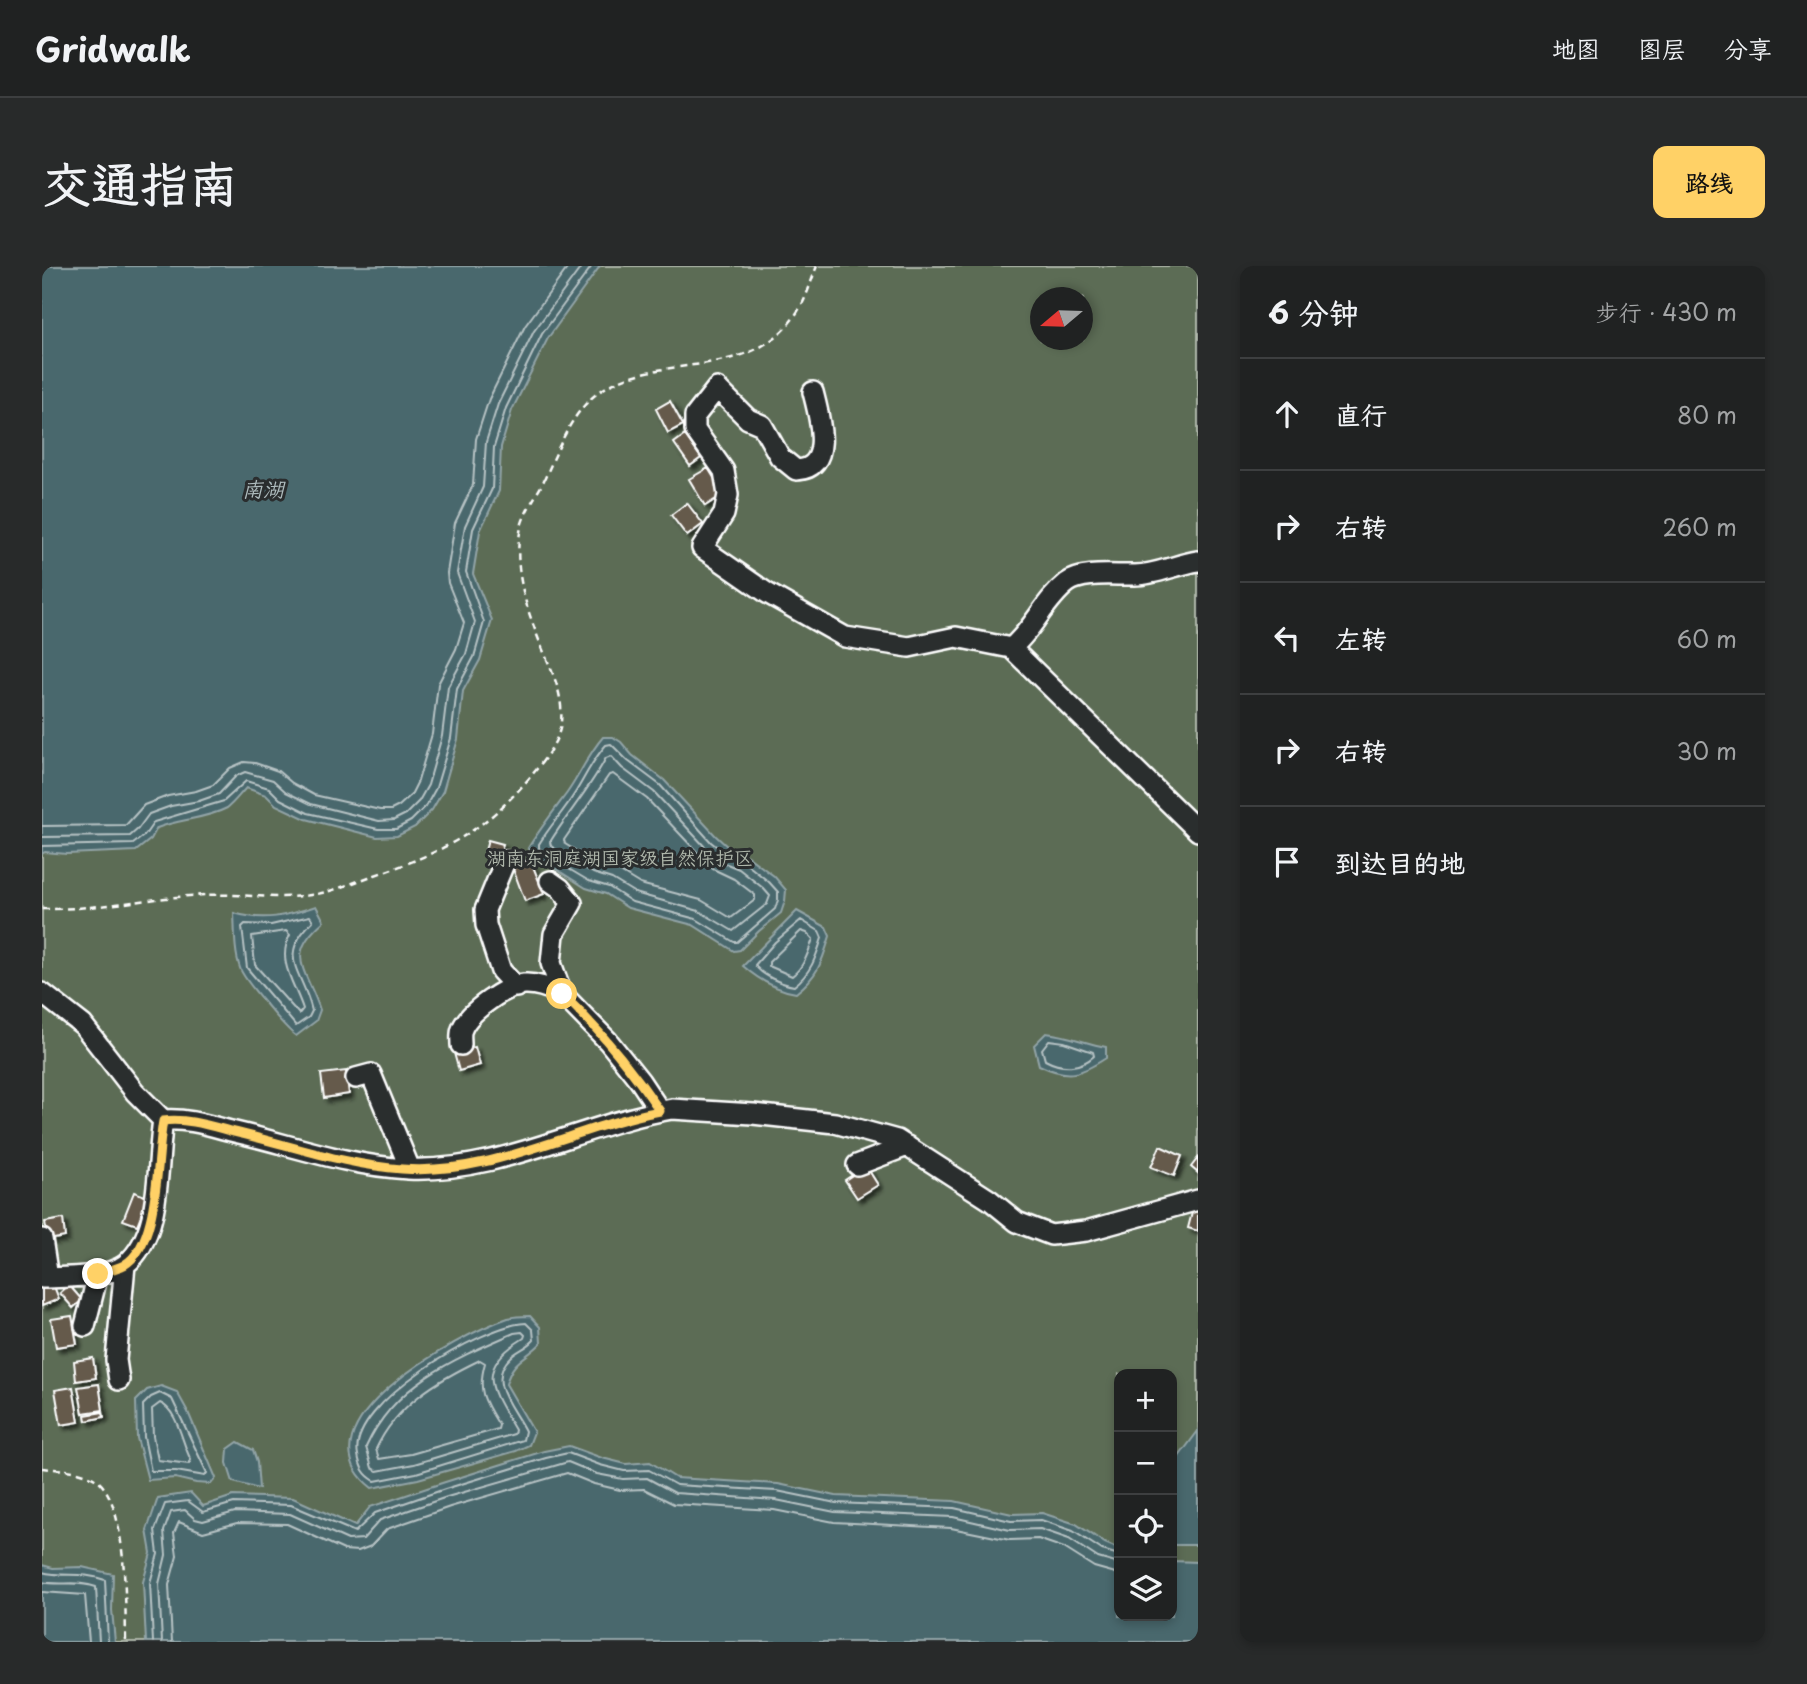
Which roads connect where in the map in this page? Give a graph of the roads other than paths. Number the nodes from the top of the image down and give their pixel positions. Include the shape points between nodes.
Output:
1 (813, 392) dead end
2 (1198, 561) edge
3 (1011, 648) junction
4 (1198, 831) edge
5 (505, 862) dead end
6 (551, 881) dead end
7 (516, 987) junction
8 (42, 993) edge
9 (562, 994) junction
10 (461, 1045) dead end
11 (356, 1078) dead end
12 (660, 1111) junction
13 (163, 1121) junction
14 (907, 1146) junction
15 (857, 1165) dead end
16 (410, 1169) junction
17 (1198, 1200) edge
18 (42, 1239) edge
19 (125, 1265) junction
20 (98, 1274) junction
21 (45, 1278) edge
22 (85, 1326) dead end
23 (119, 1380) dead end

1 - 3 street via 822,433 816,462 807,470 796,470 780,457 762,425 748,419 717,388 695,416 695,430 724,471 728,495 724,514 702,548 767,593 845,637 909,647 956,637
2 - 3 street via 1138,575 1097,575 1069,581
3 - 4 street
5 - 7 street via 485,910 486,925 501,971
6 - 9 street via 572,903 554,934 551,963
7 - 9 street via 538,985
7 - 10 street via 481,1006 462,1030
8 - 13 street via 83,1025
9 - 12 street via 608,1041
11 - 16 street via 371,1074
12 - 14 street via 835,1123
12 - 16 street via 498,1159 436,1170
13 - 16 street via 178,1119 330,1158
13 - 19 street via 147,1238
14 - 15 street
14 - 17 street via 1017,1222 1051,1235 1086,1231
18 - 21 street
19 - 20 street
19 - 23 street via 116,1360
20 - 21 street
20 - 22 street

